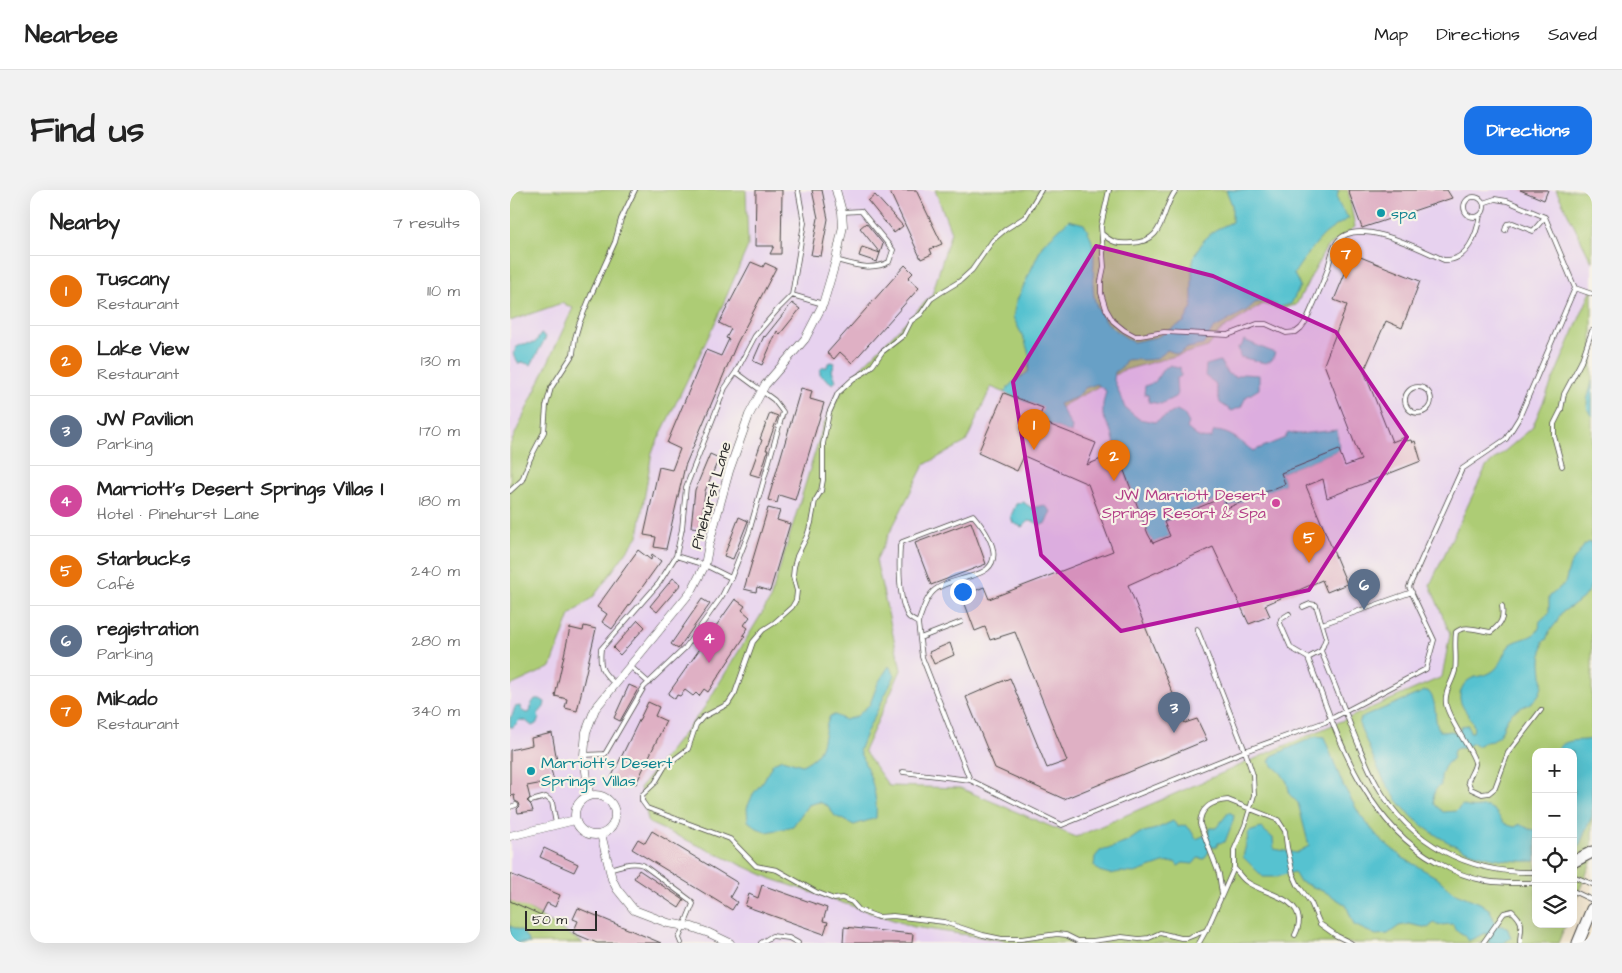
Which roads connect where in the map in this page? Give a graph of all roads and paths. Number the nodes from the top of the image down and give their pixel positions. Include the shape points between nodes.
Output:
1 (635, 190) edge
2 (798, 190) edge
3 (837, 190) edge
4 (1041, 190) edge
5 (1109, 190) edge
6 (1176, 190) edge
7 (1483, 203) junction
8 (842, 212) junction
9 (1480, 215) junction
10 (1545, 217) junction
11 (1505, 230) dead end
12 (1102, 234) junction
13 (836, 260) junction
14 (1575, 288) junction
15 (1592, 294) edge
16 (792, 295) junction
17 (823, 304) junction
18 (1592, 331) edge
19 (736, 372) junction
20 (762, 391) junction
21 (1414, 412) joint
22 (1562, 466) dead end
23 (510, 492) edge
24 (676, 556) junction
25 (705, 565) junction
26 (731, 578) junction
27 (1412, 592) junction
28 (1502, 606) dead end
29 (1303, 607) dead end
30 (1289, 614) dead end
31 (961, 622) dead end
32 (918, 623) junction
33 (1322, 624) junction
34 (1197, 629) dead end
35 (920, 638) junction
36 (1321, 651) junction
37 (1308, 658) junction
38 (630, 666) junction
39 (649, 683) junction
40 (615, 684) junction
41 (1541, 710) dead end
42 (1346, 712) junction
43 (1332, 719) junction
44 (1245, 751) junction
45 (584, 755) junction
46 (903, 772) dead end
47 (970, 780) junction
48 (589, 795) junction
49 (530, 801) dead end
50 (516, 805) dead end
51 (510, 807) edge
52 (1250, 808) junction
53 (575, 820) junction
54 (556, 824) junction
55 (601, 834) junction
56 (510, 836) edge
57 (1592, 852) edge
58 (1577, 860) edge
59 (1234, 868) junction
60 (609, 870) junction
61 (1532, 872) edge
62 (1577, 878) edge
63 (1532, 883) edge
64 (1592, 884) edge
65 (1577, 893) edge
66 (1222, 894) junction
67 (1592, 900) edge
68 (1592, 908) edge
69 (684, 926) junction
70 (1207, 930) junction
71 (1295, 935) dead end
72 (1484, 942) edge
73 (681, 943) edge
74 (730, 943) edge
75 (761, 943) edge
76 (798, 943) edge
77 (1199, 943) edge
78 (1351, 943) edge
79 (1520, 943) edge
80 (1578, 943) edge

1 - 23 lane via 621,219 616,242 579,324 573,354 550,388 544,432 522,480
2 - 16 lane via 804,223
3 - 8 street, Pinehurst Lane
4 - 70 lane via 1026,217 993,240 960,282 931,299 921,314 911,321 904,335 838,394 829,413 822,444 821,491 794,567 798,591 796,600 753,642 728,704 703,717 696,726 688,750 665,766 642,795 642,801 647,808 730,839 756,866 777,870 816,892 852,902 859,910 878,917 944,922 1002,939 1058,934 1078,941 1092,941 1122,936 1149,938 1160,933 1187,938
5 - 12 lane
6 - 12 lane via 1158,231 1150,239 1142,243 1116,243
7 - 9 lane
7 - 9 lane via 1473,198 1465,206 1471,216
7 - 10 lane via 1495,199 1507,201
8 - 13 street, Pinehurst Lane via 843,226
8 - 13 lane via 861,211 893,250 889,262 879,267 859,267
9 - 12 lane via 1478,228 1468,248 1451,261 1388,236 1369,232 1345,236 1334,248 1306,321 1296,332 1286,333 1258,324 1234,334 1164,332 1135,336 1113,321 1106,309 1101,292 1104,267
10 - 11 lane via 1533,231 1513,223 1507,224
10 - 14 lane
13 - 17 street, Pinehurst Lane
14 - 15 lane
14 - 27 lane via 1519,418 1506,439 1462,469 1409,587
16 - 17 lane
16 - 19 lane via 755,336
17 - 20 street, Pinehurst Lane via 805,339
18 - 22 lane via 1554,424
19 - 20 lane
19 - 24 lane via 725,388 686,488
20 - 25 street, Pinehurst Lane via 749,415 729,471
20 - 26 lane via 783,412
21 - 21 lane via 1422,412 1430,404 1429,393 1423,388 1414,388 1408,393 1407,406
24 - 25 lane
24 - 40 lane via 659,583 601,649 603,673
25 - 26 lane
25 - 38 street, Pinehurst Lane via 692,590
26 - 39 lane via 685,648
27 - 33 lane
27 - 42 lane via 1434,640 1426,669
28 - 41 lane via 1504,616 1499,626 1490,632 1467,627 1456,632 1454,671 1445,701 1456,729 1475,761 1469,788 1482,794 1498,785 1508,753
29 - 33 lane via 1316,605
30 - 37 lane via 1281,619 1281,626 1291,648
31 - 35 lane
32 - 32 lane via 909,618 903,603 900,581 902,542 974,515 987,533 994,556 992,563 986,570 934,590
32 - 35 lane
33 - 36 lane via 1326,638
34 - 44 lane
35 - 47 lane via 922,657
36 - 37 lane
36 - 42 lane
37 - 43 lane
38 - 39 lane
38 - 40 street, Pinehurst Lane
39 - 45 lane via 605,754
40 - 45 street, Pinehurst Lane via 595,709 586,732
42 - 43 lane
42 - 61 lane via 1376,785 1409,827 1439,849 1465,862 1492,869
43 - 44 lane
43 - 63 lane via 1373,804 1408,843 1467,876 1486,881
44 - 47 lane via 1062,825
44 - 52 lane via 1253,775 1254,795
45 - 48 street, Pinehurst Lane
46 - 47 lane
48 - 53 street via 576,808
48 - 55 street via 607,799 614,809 614,822
49 - 54 lane via 546,797 552,802
50 - 51 lane
52 - 59 lane via 1234,850
52 - 66 lane via 1220,800 1206,807 1200,817 1219,874
52 - 78 lane via 1278,820 1285,831 1293,874 1320,924
53 - 54 street
53 - 55 street via 582,831
54 - 56 street
55 - 60 street
57 - 58 main road
59 - 66 lane
59 - 71 lane via 1247,882 1286,899 1296,907 1299,921
60 - 69 street via 617,889 634,910
60 - 69 lane via 636,862 690,900 693,904
62 - 64 lane
65 - 67 lane
66 - 70 lane
68 - 80 main road
69 - 73 lane
69 - 74 street
70 - 77 lane
72 - 79 lane via 1504,914 1512,912 1522,924
75 - 76 lane via 772,936

